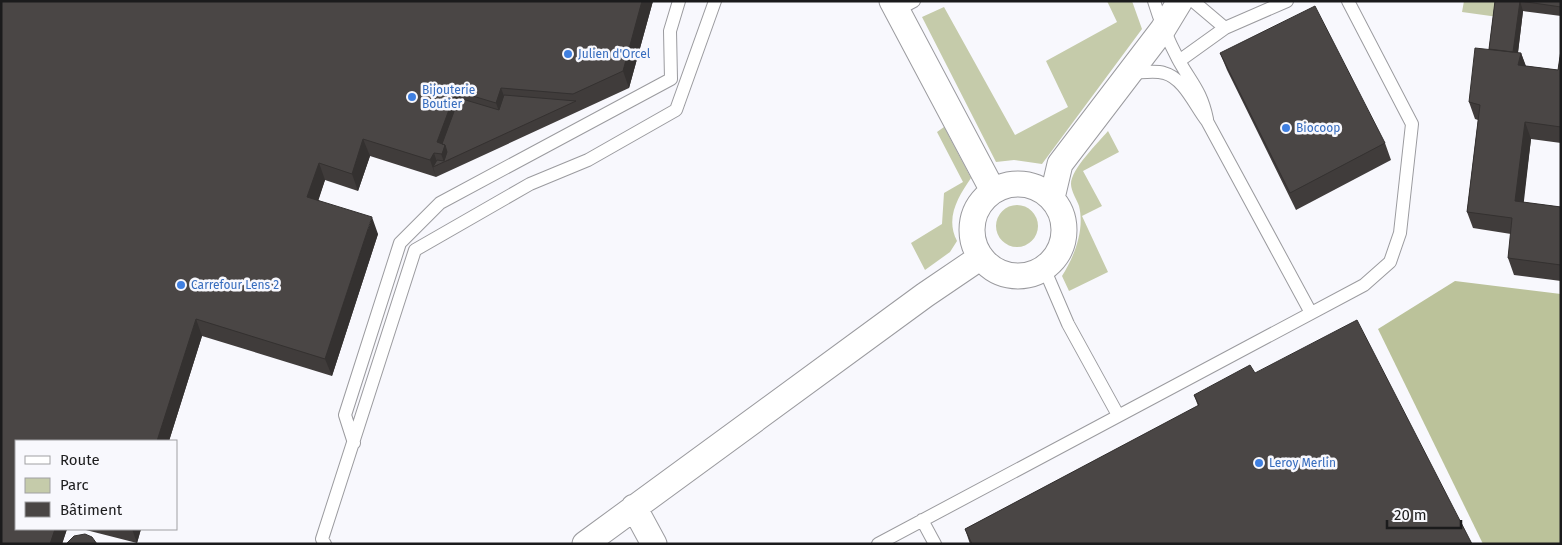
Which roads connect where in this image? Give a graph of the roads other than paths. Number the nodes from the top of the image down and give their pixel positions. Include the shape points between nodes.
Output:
1 (678, 1) edge
2 (715, 1) edge
3 (1154, 1) edge
4 (1180, 1) edge
5 (1193, 1) edge
6 (1287, 1) edge
7 (1348, 1) edge
8 (901, 4) edge
9 (1225, 28) junction
10 (1163, 29) junction
11 (1179, 61) junction
12 (1129, 73) junction
13 (1207, 121) junction
14 (993, 191) junction
15 (1052, 198) junction
16 (981, 257) junction
17 (1044, 268) junction
18 (1311, 313) junction
19 (1118, 416) junction
20 (354, 443) junction
21 (634, 507) junction
22 (922, 520) junction
23 (325, 544) edge
24 (585, 544) edge
25 (654, 544) edge
26 (878, 544) edge
27 (935, 544) edge

1 - 20 lane via 670,31 671,79 440,203 400,242 345,415
2 - 20 lane via 676,110 588,160 530,184 415,250
3 - 10 lane
4 - 10 street
5 - 9 lane
6 - 9 lane
7 - 18 lane via 1412,124 1400,233 1390,262 1364,284
8 - 14 street
9 - 11 lane
10 - 11 lane
10 - 12 street
11 - 13 lane via 1203,98
12 - 13 lane via 1164,73 1180,80
12 - 15 street via 1060,164
13 - 18 lane
14 - 15 street via 1008,185 1024,184
14 - 16 street via 978,208 972,229 974,244
15 - 17 street via 1064,227 1062,243
16 - 17 street via 1004,274 1032,274
16 - 21 street
17 - 19 lane via 1068,324
18 - 19 lane
19 - 22 lane
20 - 23 lane via 322,539
21 - 24 street
21 - 25 street
22 - 26 lane
22 - 27 lane

